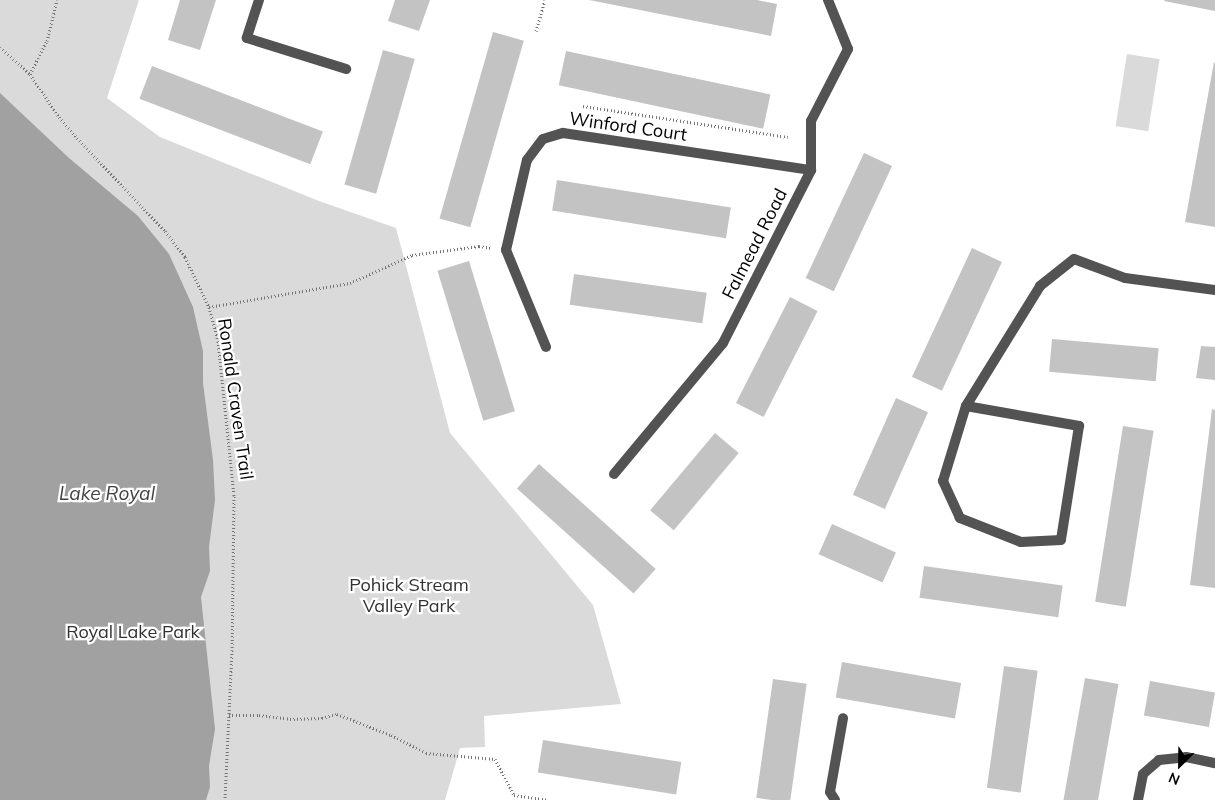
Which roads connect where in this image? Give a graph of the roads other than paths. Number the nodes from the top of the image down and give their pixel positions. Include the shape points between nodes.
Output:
1 (259, 0) edge
2 (828, 0) edge
3 (346, 69) dead end
4 (811, 170) junction
5 (1215, 290) edge
6 (546, 347) dead end
7 (966, 406) junction
8 (614, 474) dead end
9 (843, 718) dead end
10 (1215, 763) edge
11 (835, 800) edge
12 (1138, 800) edge

1 - 3 street via 247,38
2 - 4 street, Falmead Road via 848,49 811,121
4 - 6 street, Winford Court via 563,132 543,139 528,160 506,250
4 - 8 street, Falmead Road via 724,343
5 - 7 street via 1125,278 1074,259 1040,286
7 - 7 street via 944,481 960,518 1021,542 1061,540 1079,426
9 - 11 street via 830,792
10 - 12 street via 1186,757 1159,760 1143,774

